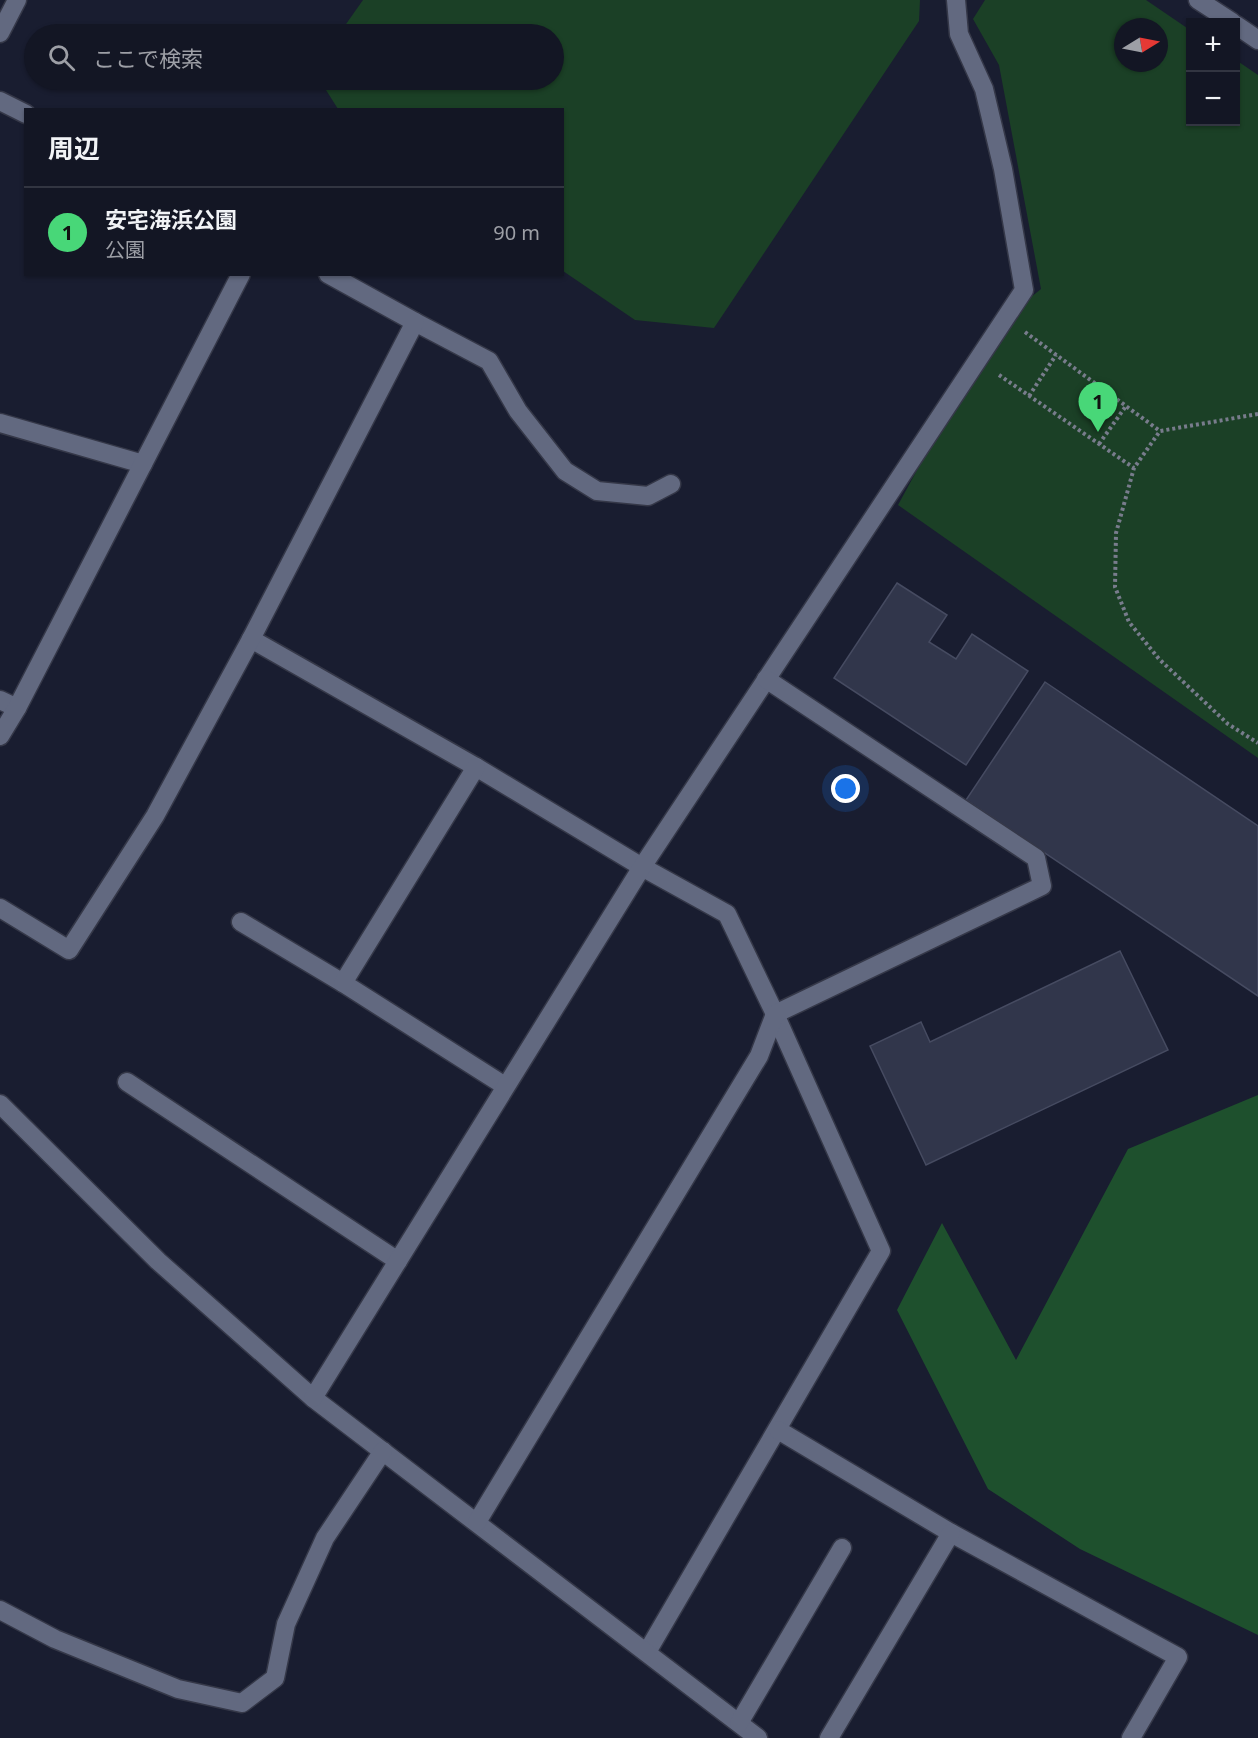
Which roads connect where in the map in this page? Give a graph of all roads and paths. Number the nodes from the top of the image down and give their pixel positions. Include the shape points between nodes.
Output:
1 (17, 0) edge
2 (956, 0) edge
3 (1198, 0) edge
4 (1225, 18) edge
5 (1240, 28) edge
6 (0, 33) edge
7 (1258, 40) edge
8 (0, 101) edge
9 (24, 113) edge
10 (240, 276) edge
11 (332, 276) edge
12 (1005, 318) junction
13 (415, 322) junction
14 (1056, 355) junction
15 (977, 360) junction
16 (1029, 396) junction
17 (1126, 406) junction
18 (1258, 414) edge
19 (0, 423) edge
20 (1160, 431) junction
21 (1099, 444) junction
22 (143, 464) junction
23 (1134, 468) junction
24 (671, 484) dead end
25 (251, 639) junction
26 (766, 679) junction
27 (0, 700) edge
28 (17, 708) junction
29 (0, 736) edge
30 (1258, 742) edge
31 (476, 767) junction
32 (642, 867) junction
33 (0, 908) edge
34 (241, 922) dead end
35 (342, 982) junction
36 (775, 1014) junction
37 (127, 1082) dead end
38 (505, 1086) junction
39 (0, 1104) edge
40 (398, 1261) junction
41 (313, 1398) junction
42 (778, 1430) junction
43 (383, 1451) junction
44 (477, 1522) junction
45 (951, 1533) junction
46 (842, 1548) dead end
47 (0, 1610) edge
48 (647, 1652) junction
49 (739, 1723) junction
50 (758, 1738) edge
51 (829, 1738) edge
52 (1131, 1738) edge

1 - 6 street
2 - 12 street via 959,33 987,100 1024,290
3 - 4 street
5 - 7 street
8 - 9 street
10 - 22 street
11 - 13 street
12 - 14 path
12 - 15 street
13 - 24 street via 489,361 518,411 565,471 597,491 648,496
13 - 25 street
14 - 16 path
14 - 17 path
15 - 16 path
15 - 26 street
16 - 21 path
17 - 20 path
17 - 21 path
18 - 20 path
19 - 22 street
20 - 23 path
21 - 23 path
22 - 28 street
23 - 30 path via 1116,533 1115,587 1129,622 1159,659 1228,724
25 - 31 street
25 - 33 street via 155,816 69,950
26 - 32 street
26 - 36 street via 1036,858 1042,886
27 - 28 street
28 - 29 street
31 - 32 street
31 - 35 street
32 - 36 street via 727,914
32 - 38 street
34 - 35 street
35 - 38 street
36 - 42 street via 881,1251
36 - 44 street via 759,1056
37 - 40 street
38 - 40 street
39 - 41 street via 158,1261
40 - 41 street
41 - 43 street
42 - 45 street
42 - 48 street
43 - 44 street
43 - 47 street via 325,1538 286,1624 275,1678 242,1703 178,1689 55,1639
44 - 48 street
45 - 51 street
45 - 52 street via 1178,1657
46 - 49 street
48 - 49 street
49 - 50 street

